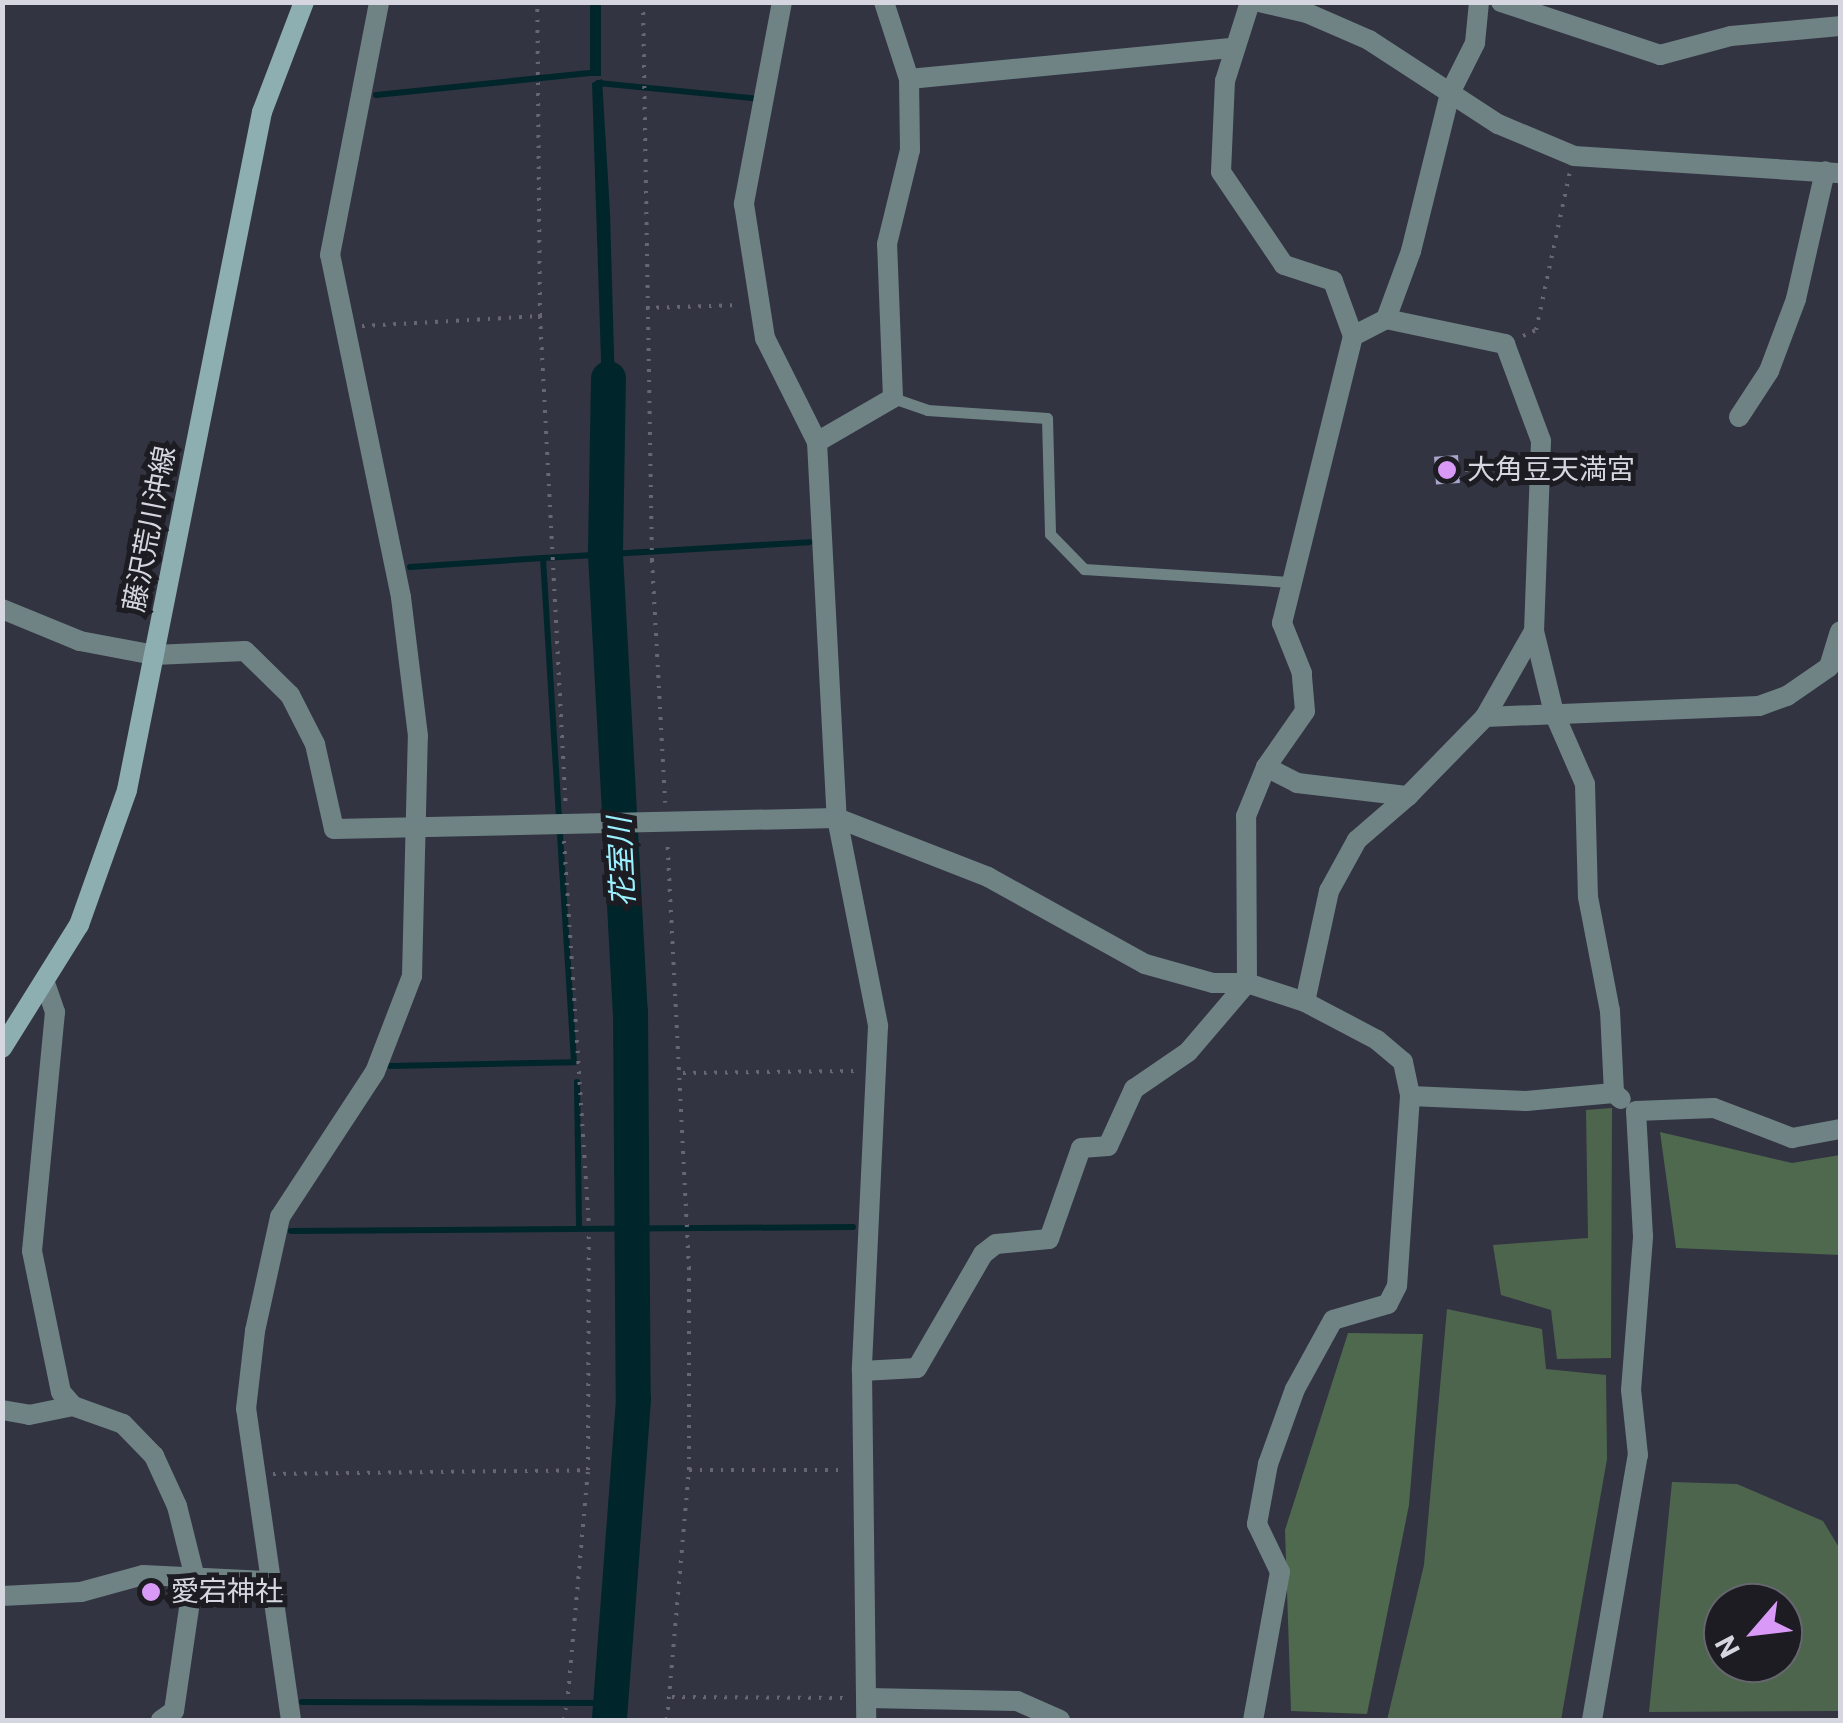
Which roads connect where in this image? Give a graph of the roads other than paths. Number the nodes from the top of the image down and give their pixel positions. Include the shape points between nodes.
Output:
1 (304, 2) edge
2 (379, 2) edge
3 (782, 2) edge
4 (884, 2) edge
5 (1250, 2) edge
6 (1259, 2) edge
7 (1501, 2) edge
8 (1474, 7) edge
9 (1840, 26) edge
10 (1231, 48) junction
11 (910, 79) junction
12 (1450, 93) junction
13 (1833, 172) edge
14 (1386, 319) junction
15 (1353, 336) junction
16 (894, 398) junction
17 (1739, 417) dead end
18 (817, 442) junction
19 (1290, 582) junction
20 (5, 615) edge
21 (1534, 631) junction
22 (1840, 632) edge
23 (154, 655) junction
24 (1554, 713) junction
25 (1485, 717) junction
26 (1266, 767) junction
27 (1408, 796) junction
28 (837, 818) junction
29 (416, 826) junction
30 (44, 983) junction
31 (1247, 983) junction
32 (1305, 1002) junction
33 (2, 1048) edge
34 (1614, 1094) junction
35 (1410, 1096) junction
36 (1636, 1111) junction
37 (1840, 1129) edge
38 (862, 1371) junction
39 (72, 1406) junction
40 (2, 1410) edge
41 (194, 1574) junction
42 (267, 1580) junction
43 (2, 1596) edge
44 (867, 1698) junction
45 (174, 1717) edge
46 (290, 1720) edge
47 (866, 1720) edge
48 (1060, 1720) edge
49 (1253, 1720) edge
50 (1592, 1720) edge

1 - 23 main road, 藤沢荒川沖線 via 262,112
2 - 29 street via 330,255 401,597 418,736
3 - 18 street via 744,204 765,338
4 - 11 street
5 - 10 street
6 - 12 street via 1307,13 1369,40
7 - 9 street via 1660,55 1731,36
8 - 12 street via 1474,43
10 - 11 street
10 - 15 street via 1221,172 1284,264 1332,281
11 - 16 street via 910,150 887,244
12 - 13 street via 1498,124 1574,156
12 - 14 street via 1411,252
13 - 17 street via 1769,371
14 - 15 street
14 - 21 street via 1505,344 1544,462
15 - 19 street
16 - 18 street
16 - 19 lane via 927,410 1047,418 1050,534 1084,570
18 - 28 street
19 - 26 street via 1282,622 1302,673 1305,711
20 - 23 street via 80,641
21 - 24 street
21 - 25 street
22 - 24 street via 1830,667 1788,696 1758,706
23 - 29 street via 245,652 290,695 315,744 334,829
23 - 30 main road, 藤沢荒川沖線 via 114,834 78,925
24 - 25 street
24 - 34 street via 1585,784 1588,897 1610,1011
25 - 27 street
26 - 27 street via 1297,783
26 - 31 street via 1246,816
27 - 32 street via 1357,840 1330,891
28 - 29 street via 558,829
28 - 31 street via 988,876 1145,964 1213,983
28 - 38 street via 878,1026
29 - 42 street via 412,976 375,1072 280,1217 246,1409
30 - 33 main road, 藤沢荒川沖線
30 - 39 street via 55,1012 32,1251 61,1392
31 - 32 street
31 - 38 street via 1188,1052 1134,1089 1108,1146 1081,1148 1049,1239 996,1244 983,1254 917,1368
32 - 35 street via 1378,1040 1403,1062
34 - 35 street via 1526,1101
34 - 36 street
35 - 49 street via 1397,1286 1388,1304 1334,1320 1295,1389 1268,1464 1257,1524 1280,1572
36 - 37 street via 1714,1108 1792,1138
36 - 50 street via 1643,1236 1631,1390 1638,1455
38 - 44 street
39 - 40 street via 29,1416
39 - 41 street via 122,1424 154,1456
41 - 42 street
41 - 43 street via 142,1575 81,1592
41 - 45 street
42 - 46 street
44 - 47 street
44 - 48 street via 1016,1701

